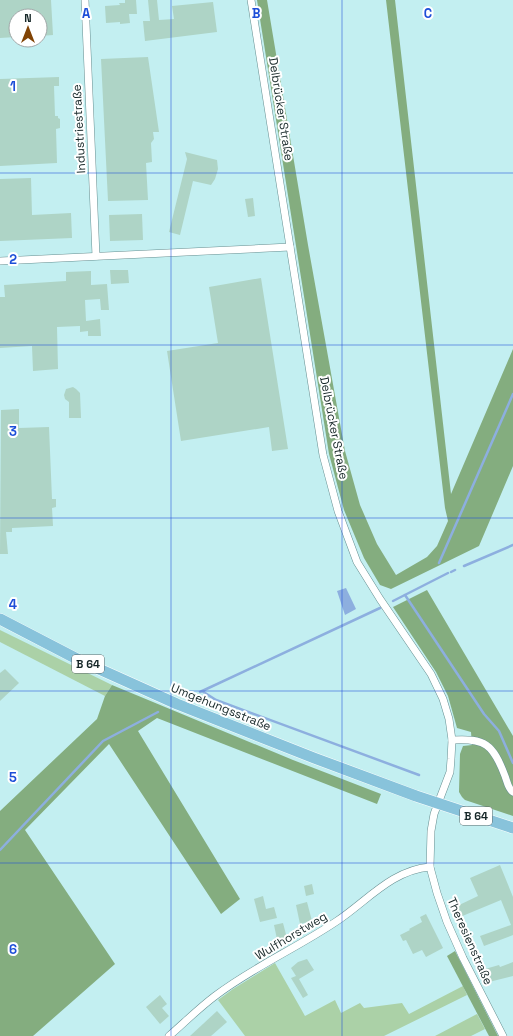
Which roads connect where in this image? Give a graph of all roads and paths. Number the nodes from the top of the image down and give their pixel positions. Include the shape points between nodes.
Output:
1 (84, 0) edge
2 (251, 0) edge
3 (290, 247) junction
4 (96, 256) junction
5 (0, 261) edge
6 (0, 619) edge
7 (452, 740) junction
8 (513, 792) edge
9 (438, 803) junction
10 (513, 828) edge
11 (430, 867) junction
12 (169, 1036) edge
13 (503, 1036) edge

1 - 4 street, Industriestraße
2 - 3 street, Delbrücker Straße
3 - 4 street
3 - 7 street, Delbrücker Straße via 323,455 338,511 358,562 431,674 449,719
4 - 5 street
6 - 9 main road, Umgehungsstraße / B 64 via 79,660 177,704
7 - 8 street via 470,739 490,747
7 - 9 street, Delbrücker Straße via 450,772
9 - 10 main road, B 64
9 - 11 street, Theresienstraße via 431,831
11 - 12 street, Wulfhorstweg via 403,874 385,884 337,921 215,996
11 - 13 street, Theresienstraße via 450,930 462,958

